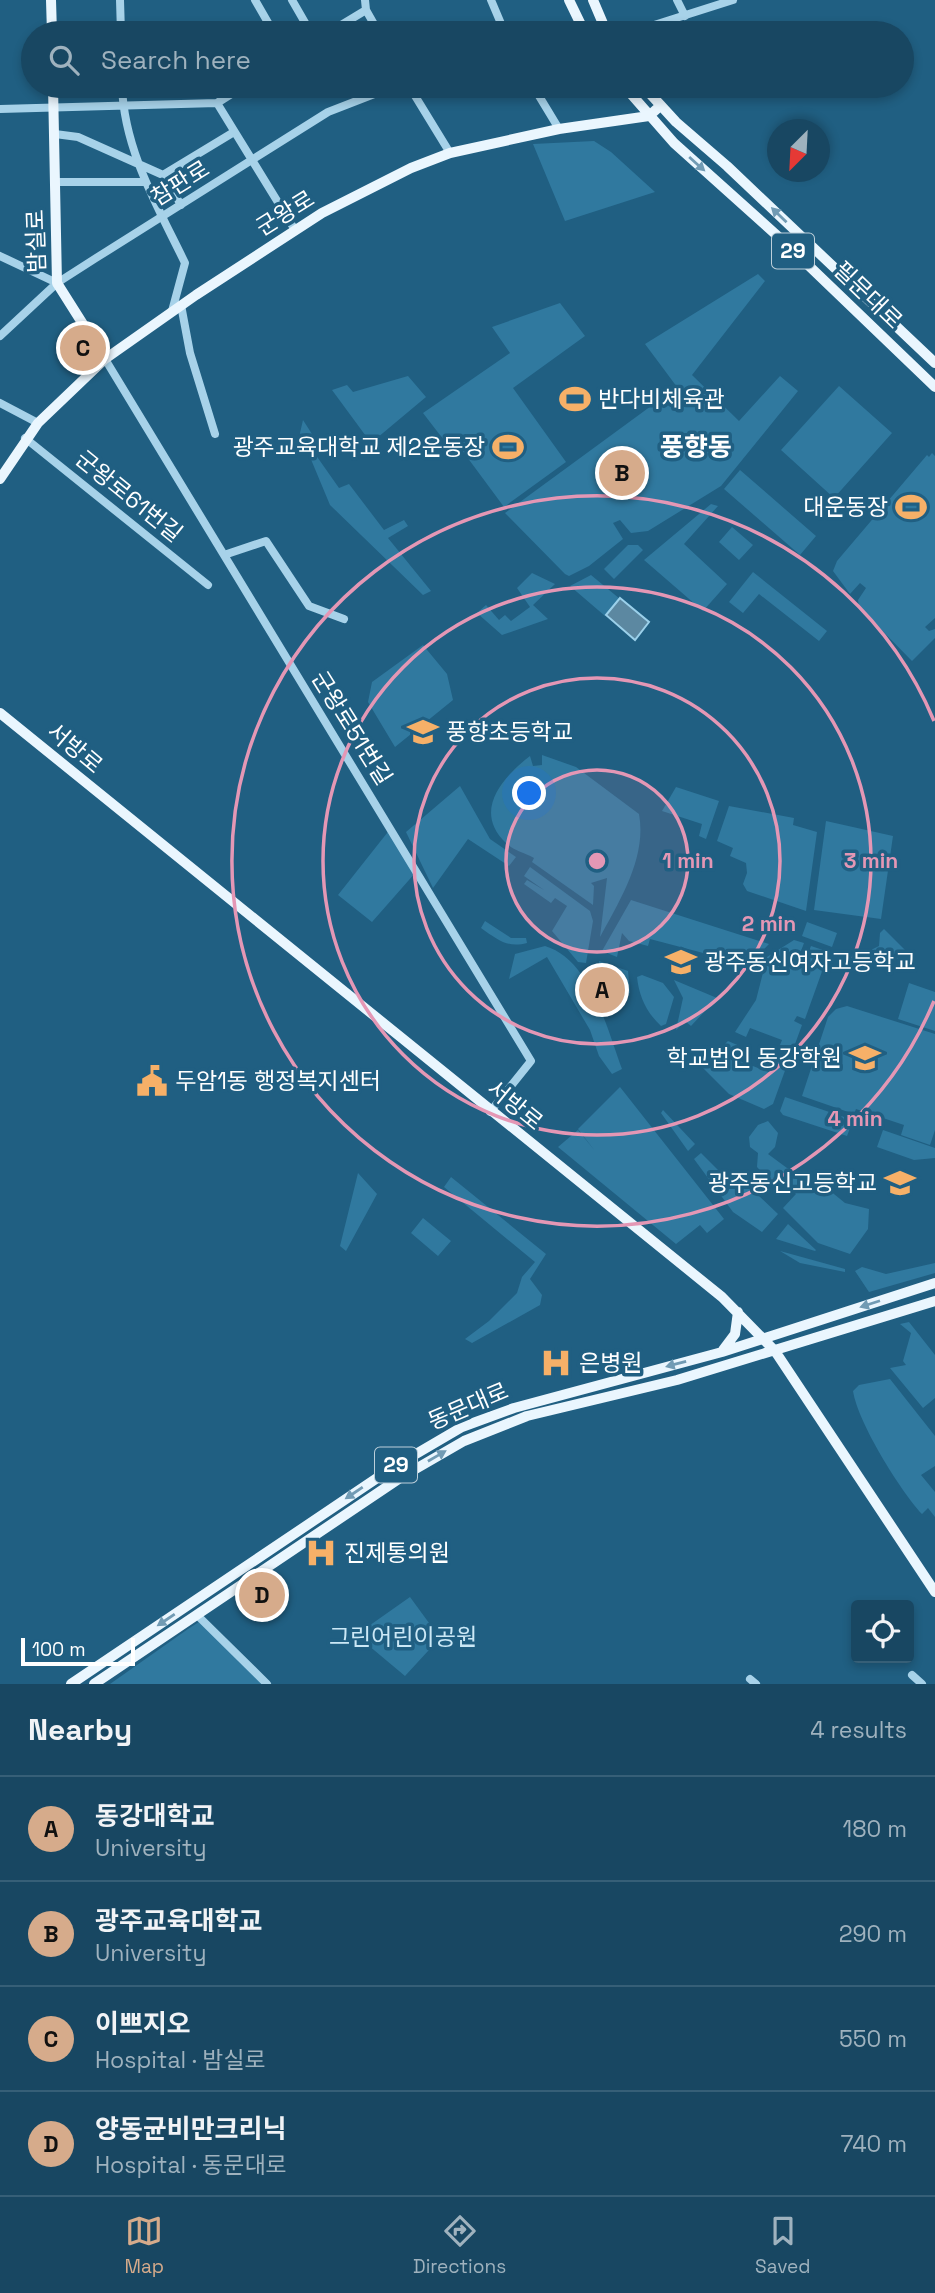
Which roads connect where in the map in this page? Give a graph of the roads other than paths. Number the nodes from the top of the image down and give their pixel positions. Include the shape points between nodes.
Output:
1 (51, 0) edge
2 (120, 0) edge
3 (255, 0) edge
4 (292, 0) edge
5 (365, 0) edge
6 (491, 0) edge
7 (569, 0) edge
8 (593, 0) edge
9 (677, 0) edge
10 (733, 0) edge
11 (366, 10) junction
12 (685, 16) junction
13 (52, 21) edge
14 (121, 21) edge
15 (267, 21) edge
16 (304, 21) edge
17 (348, 21) edge
18 (372, 21) edge
19 (500, 21) edge
20 (579, 21) edge
21 (602, 21) edge
22 (669, 21) edge
23 (54, 98) edge
24 (123, 98) edge
25 (225, 98) edge
26 (363, 98) edge
27 (416, 98) edge
28 (540, 98) edge
29 (634, 98) edge
30 (653, 98) edge
31 (217, 103) junction
32 (660, 106) junction
33 (123, 108) junction
34 (0, 109) edge
35 (54, 109) junction
36 (649, 116) junction
37 (559, 130) junction
38 (234, 132) junction
39 (55, 134) junction
40 (450, 153) junction
41 (252, 161) junction
42 (140, 164) junction
43 (163, 175) junction
44 (56, 182) junction
45 (146, 182) junction
46 (181, 205) junction
47 (161, 218) junction
48 (295, 230) junction
49 (0, 257) edge
50 (57, 283) junction
51 (177, 308) junction
52 (0, 336) edge
53 (105, 359) junction
54 (935, 363) edge
55 (935, 387) edge
56 (0, 403) edge
57 (38, 423) junction
58 (215, 434) dead end
59 (25, 438) junction
60 (0, 479) edge
61 (224, 555) junction
62 (208, 585) dead end
63 (344, 619) dead end
64 (0, 713) edge
65 (490, 1112) junction
66 (935, 1283) edge
67 (935, 1301) edge
68 (738, 1312) junction
69 (765, 1339) junction
70 (775, 1351) junction
71 (722, 1352) junction
72 (932, 1579) edge
73 (935, 1592) edge
74 (197, 1615) junction
75 (912, 1675) dead end
76 (71, 1684) edge
77 (94, 1684) edge
78 (267, 1684) edge
79 (922, 1684) edge

1 - 13 main road
2 - 14 street
3 - 15 street
4 - 16 street
5 - 11 street
6 - 19 street
7 - 20 main road
8 - 21 main road
9 - 12 street
10 - 12 street
11 - 17 street
11 - 18 street
12 - 22 street
23 - 35 main road, 밤실로
24 - 33 street
25 - 31 street
26 - 41 street, 참판로 via 335,108
27 - 40 street
28 - 37 street
29 - 36 main road, 필문대로 / 29
30 - 32 main road, 필문대로 / 29
31 - 33 street
31 - 38 street
32 - 36 main road
54 -> 32 main road, 필문대로 / 29
33 - 35 street
33 - 42 street
34 - 35 street
35 - 39 main road, 밤실로
36 - 37 main road, 군왕로
36 -> 55 main road, 필문대로 / 29
37 - 40 main road, 군왕로
38 - 41 street
38 - 43 street
39 - 42 street via 78,137
39 - 44 main road, 밤실로
40 - 48 main road, 군왕로 via 394,176
41 - 46 street, 참판로
41 - 48 street
42 - 43 street
42 - 45 street
43 - 46 street
44 - 45 street
44 - 50 main road, 밤실로
45 - 47 street
46 - 47 street, 참판로
47 - 50 street, 참판로
47 - 51 street via 185,263
48 - 51 main road, 군왕로
49 - 50 street
50 - 52 street, 참판로
50 - 53 main road, 밤실로
51 - 53 main road, 군왕로
51 - 58 street
53 - 57 main road, 군왕로
53 - 61 street, 군왕로51번길
56 - 57 street
57 - 59 main road, 군왕로
59 - 60 main road, 군왕로
59 - 62 street, 군왕로61번길
61 - 63 street via 266,541 309,606
61 - 65 street, 군왕로51번길 via 531,1061
64 - 65 main road, 서방로
65 - 68 main road, 서방로
66 -> 69 main road, 동문대로 / 29
67 - 70 main road, 동문대로 / 29
68 - 69 main road, 서방로
68 - 71 main road via 735,1334
69 - 70 main road, 서방로
69 - 71 main road, 동문대로 / 29
70 - 72 main road, 서방로
74 -> 70 main road, 동문대로 / 29 via 400,1478 464,1441 527,1416
71 -> 76 main road, 동문대로 / 29 via 514,1408 438,1438
72 - 73 main road, 서방로
74 - 77 main road, 동문대로 / 29
74 - 78 street
75 - 79 street

